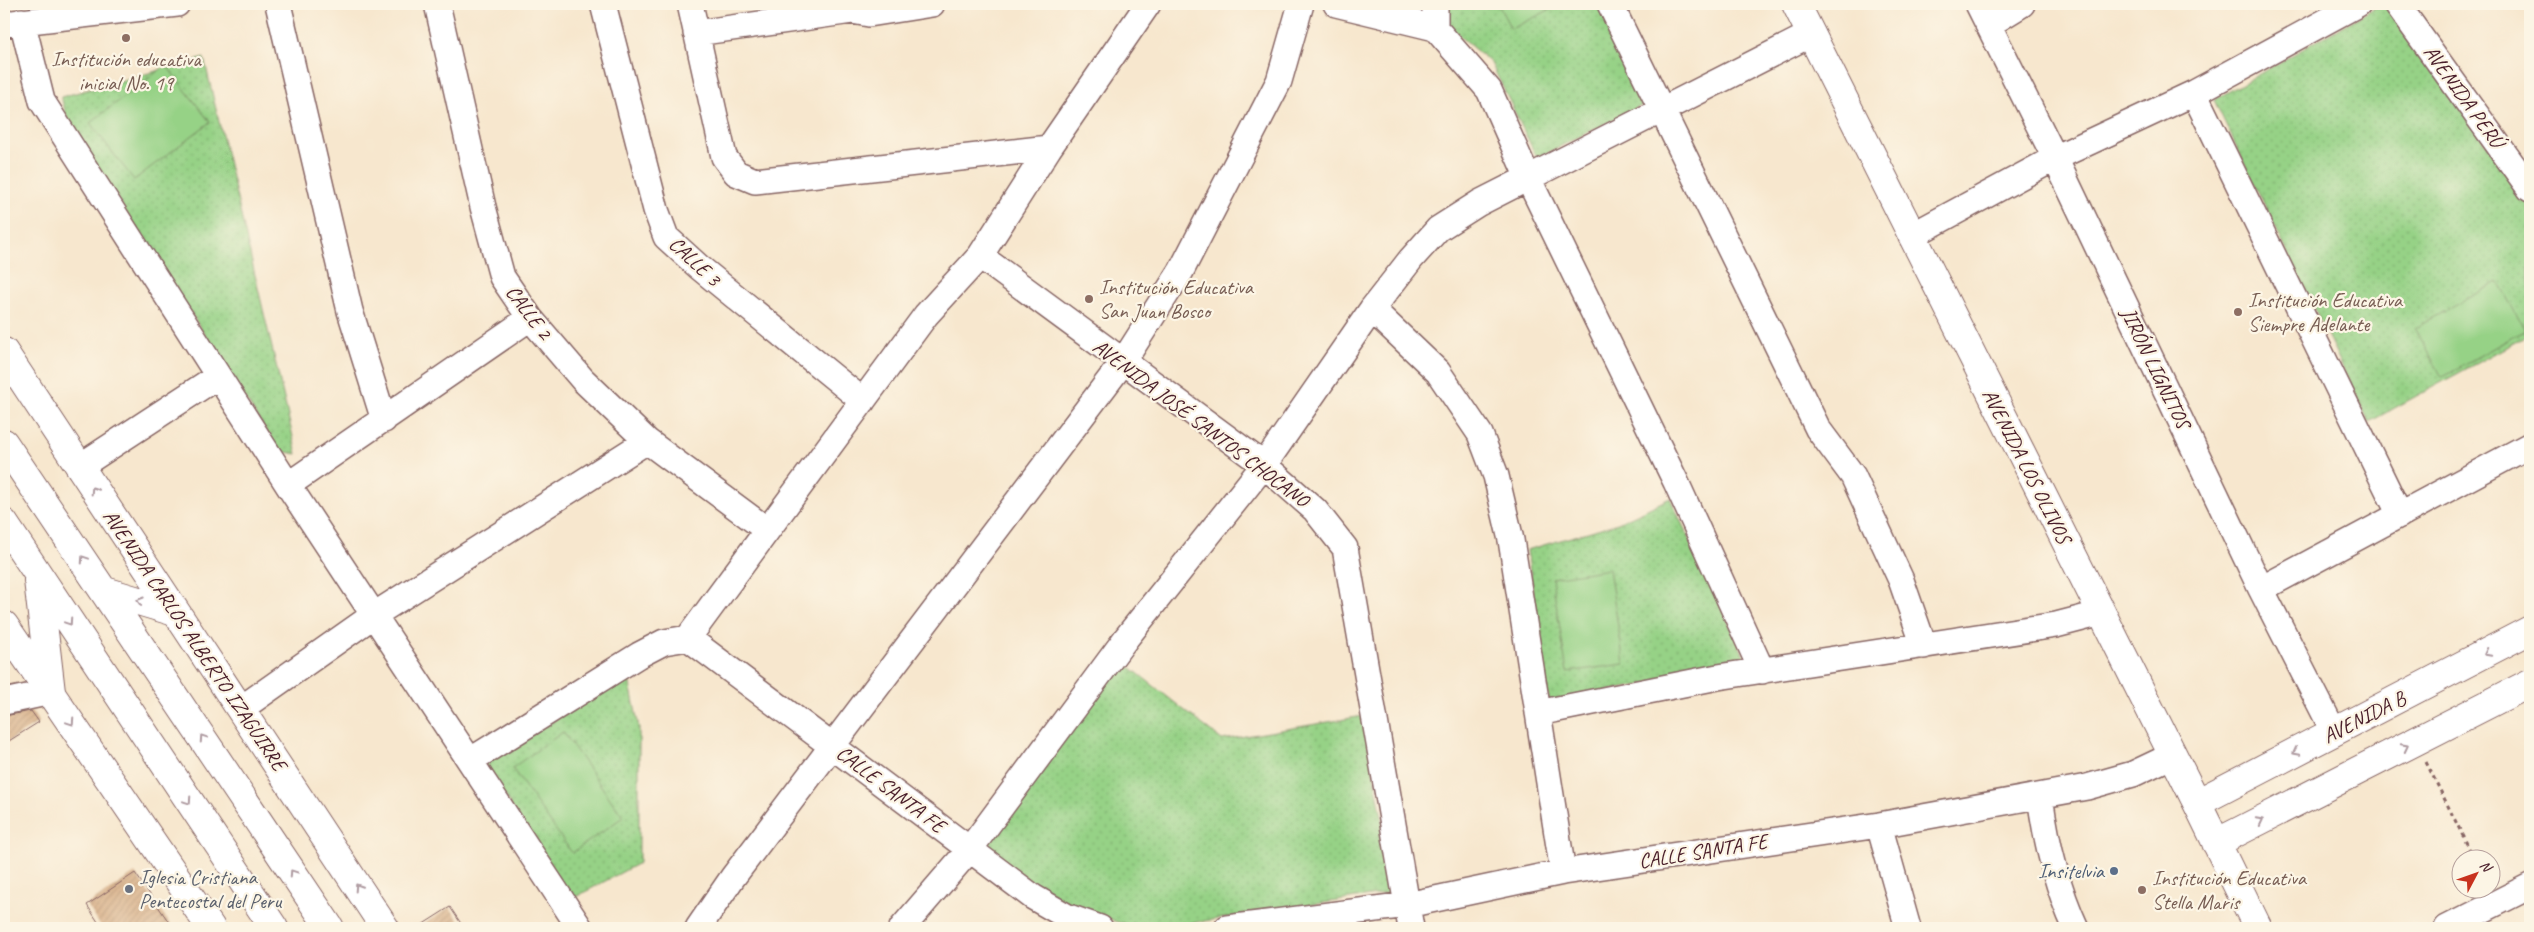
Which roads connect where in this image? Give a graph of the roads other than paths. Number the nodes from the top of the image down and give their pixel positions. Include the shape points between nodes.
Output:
1 (177, 4) edge
2 (278, 4) edge
3 (437, 4) edge
4 (603, 4) edge
5 (690, 4) edge
6 (932, 4) edge
7 (1148, 4) edge
8 (1301, 4) edge
9 (1336, 4) edge
10 (1610, 4) edge
11 (1796, 4) edge
12 (2022, 4) edge
13 (2358, 4) edge
14 (2397, 4) edge
15 (851, 7) edge
16 (1983, 14) edge
17 (1435, 16) edge
18 (13, 22) edge
19 (696, 33) junction
20 (1811, 34) junction
21 (2194, 93) junction
22 (1663, 109) junction
23 (1049, 148) junction
24 (2055, 158) junction
25 (1528, 178) junction
26 (2530, 189) edge
27 (1911, 236) junction
28 (980, 256) junction
29 (1372, 309) junction
30 (530, 318) junction
31 (4, 352) edge
32 (1123, 362) junction
33 (218, 376) junction
34 (863, 401) junction
35 (384, 420) junction
36 (647, 441) junction
37 (4, 443) edge
38 (2530, 445) edge
39 (1264, 465) junction
40 (79, 467) junction
41 (288, 485) junction
42 (2400, 515) junction
43 (4, 523) edge
44 (767, 530) junction
45 (37, 576) junction
46 (2261, 589) junction
47 (105, 591) junction
48 (175, 612) junction
49 (2102, 613) junction
50 (374, 614) junction
51 (4, 625) edge
52 (2530, 630) edge
53 (688, 638) junction
54 (1924, 646) junction
55 (1762, 671) junction
56 (2530, 683) edge
57 (51, 692) junction
58 (4, 702) edge
59 (242, 708) junction
60 (1538, 713) junction
61 (2334, 732) junction
62 (832, 745) junction
63 (2173, 756) junction
64 (471, 760) junction
65 (2040, 796) junction
66 (2197, 803) junction
67 (1879, 825) junction
68 (2216, 843) junction
69 (970, 849) junction
70 (1563, 872) junction
71 (2530, 886) edge
72 (1409, 917) edge
73 (211, 928) edge
74 (274, 928) edge
75 (330, 928) edge
76 (385, 928) edge
77 (580, 928) edge
78 (698, 928) edge
79 (902, 928) edge
80 (1100, 928) edge
81 (1227, 928) edge
82 (1908, 928) edge
83 (2076, 928) edge
84 (2258, 928) edge
85 (2448, 928) edge

1 - 18 street
2 - 35 street via 350,311
3 - 30 street, CALLE 2 via 502,277
4 - 34 street, CALLE 3 via 656,210 666,236 699,267
5 - 19 street
6 - 15 street via 869,14
7 - 23 street
8 - 32 street via 1279,81 1181,271
9 - 17 street
10 - 22 street
11 - 20 street, AVENIDA LOS OLIVOS
12 - 16 street
13 - 21 street
14 - 26 street, AVENIDA PERÚ
15 - 19 street
16 - 24 street, JIRÓN LIGNITOS
17 - 25 street via 1489,90
18 - 33 street via 42,101
19 - 23 street via 724,157 736,173 755,181
20 - 22 street
20 - 27 street, AVENIDA LOS OLIVOS
21 - 24 street
21 - 42 street
22 - 25 street
22 - 54 street via 1818,429 1852,476 1901,580
23 - 28 street
24 - 27 street
24 - 46 street, JIRÓN LIGNITOS
25 - 29 street via 1438,229
25 - 55 street via 1676,482
27 - 49 street, AVENIDA LOS OLIVOS
28 - 32 street, AVENIDA JOSÉ SANTOS CHOCANO
28 - 34 street via 926,315
29 - 39 street
29 - 60 street via 1438,372 1480,434 1496,476 1511,540
30 - 35 street
30 - 36 street, CALLE 2 via 583,380
31 - 40 street, AVENIDA CARLOS ALBERTO IZAGUIRRE
32 - 39 street, AVENIDA JOSÉ SANTOS CHOCANO
32 - 62 street
33 - 40 street
33 - 41 street
34 - 44 street
35 - 41 street
36 - 44 street, CALLE 2
36 - 50 street
47 -> 37 street
38 - 42 street
39 - 69 street via 1127,636
39 - 72 street, AVENIDA JOSÉ SANTOS CHOCANO via 1315,510 1344,548
48 -> 40 street, AVENIDA CARLOS ALBERTO IZAGUIRRE
41 - 50 street
42 - 46 street
43 - 45 street
44 - 53 street
45 - 57 street
45 -> 74 street
46 - 61 street, JIRÓN LIGNITOS
48 -> 47 street
75 -> 47 street
48 - 59 street, AVENIDA CARLOS ALBERTO IZAGUIRRE
49 - 54 street
49 - 63 street, AVENIDA LOS OLIVOS
50 - 59 street
50 - 64 street
51 - 57 street
52 -> 61 street, AVENIDA B
53 - 62 street, CALLE SANTA FE
53 - 64 street via 664,642 639,655
54 - 55 street
55 - 60 street
68 -> 56 street
57 - 58 street
57 -> 73 street
76 -> 59 street, AVENIDA CARLOS ALBERTO IZAGUIRRE
60 - 70 street
61 -> 66 street, AVENIDA B
62 - 69 street, CALLE SANTA FE
62 - 78 street
63 - 65 street, CALLE SANTA FE via 2133,774
63 - 66 street, AVENIDA LOS OLIVOS
64 - 77 street
65 - 67 street, CALLE SANTA FE
65 - 83 street via 2050,850
66 - 68 street, AVENIDA LOS OLIVOS
67 - 70 street, CALLE SANTA FE
67 - 82 street
68 - 84 street, AVENIDA LOS OLIVOS
69 - 79 street
69 - 80 street, CALLE SANTA FE via 1033,897 1066,916
70 - 72 street, CALLE SANTA FE
71 - 85 street
72 - 81 street, CALLE SANTA FE

